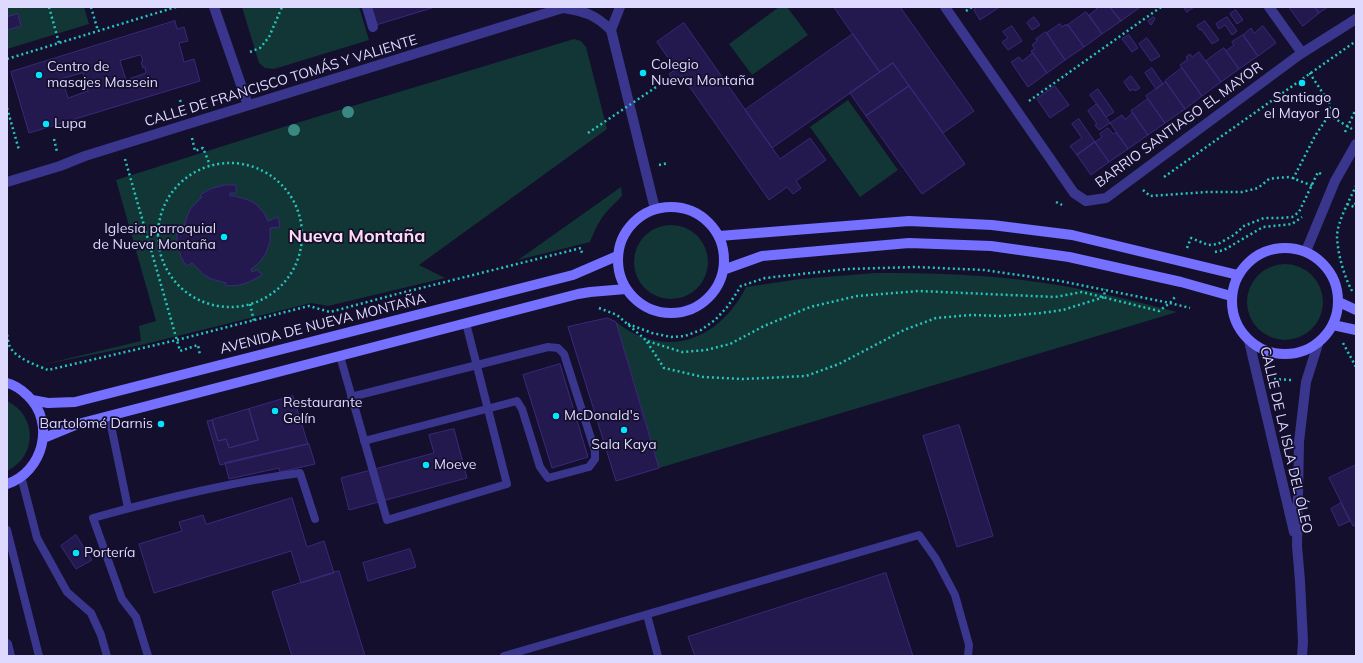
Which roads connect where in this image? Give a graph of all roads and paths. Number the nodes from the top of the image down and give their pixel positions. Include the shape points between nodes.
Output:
1 (49, 7) edge
2 (91, 7) edge
3 (176, 7) edge
4 (214, 7) edge
5 (282, 7) edge
6 (367, 7) edge
7 (565, 7) edge
8 (620, 7) edge
9 (945, 7) edge
10 (1161, 7) edge
11 (1269, 7) edge
12 (1356, 19) edge
13 (373, 27) dead end
14 (611, 30) junction
15 (98, 31) junction
16 (59, 43) junction
17 (250, 52) dead end
18 (1300, 54) junction
19 (7, 59) edge
20 (671, 77) dead end
21 (248, 105) junction
22 (7, 108) edge
23 (1017, 110) junction
24 (1329, 115) junction
25 (188, 124) junction
26 (1356, 131) edge
27 (588, 133) dead end
28 (1356, 144) edge
29 (121, 145) junction
30 (19, 150) dead end
31 (210, 165) junction
32 (1293, 179) junction
33 (1130, 180) junction
34 (7, 182) edge
35 (1314, 182) dead end
36 (1312, 185) junction
37 (1356, 186) edge
38 (1318, 189) dead end
39 (1356, 202) edge
40 (1348, 204) junction
41 (655, 209) junction
42 (1303, 216) dead end
43 (719, 236) junction
44 (1213, 252) dead end
45 (1306, 252) junction
46 (617, 256) junction
47 (1183, 260) junction
48 (163, 262) junction
49 (156, 264) junction
50 (585, 269) junction
51 (723, 270) junction
52 (1238, 275) junction
53 (1181, 282) junction
54 (626, 289) junction
55 (1105, 289) junction
56 (590, 292) junction
57 (1353, 293) dead end
58 (1232, 296) junction
59 (1104, 297) junction
60 (1170, 302) junction
61 (1339, 302) junction
62 (250, 304) junction
63 (1190, 308) dead end
64 (1356, 310) edge
65 (254, 321) junction
66 (626, 323) junction
67 (466, 324) junction
68 (1334, 326) junction
69 (1356, 330) edge
70 (7, 335) edge
71 (176, 340) junction
72 (647, 341) junction
73 (1248, 341) junction
74 (1318, 344) junction
75 (340, 356) junction
76 (201, 357) dead end
77 (477, 366) junction
78 (1356, 367) edge
79 (1257, 377) junction
80 (1306, 382) junction
81 (7, 383) edge
82 (351, 397) junction
83 (32, 400) junction
84 (488, 408) junction
85 (109, 416) junction
86 (44, 438) junction
87 (364, 441) junction
88 (22, 476) junction
89 (7, 484) edge
90 (128, 508) junction
91 (315, 519) dead end
92 (7, 530) edge
93 (1297, 546) junction
94 (647, 616) junction
95 (7, 644) edge
96 (10, 656) edge
97 (39, 656) edge
98 (107, 656) edge
99 (148, 656) edge
100 (504, 656) edge
101 (658, 656) edge
102 (968, 656) edge
103 (1302, 656) edge

1 - 16 path
2 - 15 path
3 - 15 path
4 - 21 street
5 - 17 path via 269,37 260,48
6 - 13 street
7 - 14 street, CALLE DE FRANCISCO TOMÁS Y VALIENTE via 587,12
7 - 21 street, CALLE DE FRANCISCO TOMÁS Y VALIENTE
8 - 14 street
9 - 23 street, BARRIO SANTIAGO EL MAYOR
10 - 23 path
11 - 18 street
12 - 18 street, BARRIO SANTIAGO EL MAYOR
14 - 41 street
15 - 16 path
16 - 19 path
18 - 24 path via 1330,104
18 - 33 street, BARRIO SANTIAGO EL MAYOR
20 - 27 path, bridge
21 - 25 street, CALLE DE FRANCISCO TOMÁS Y VALIENTE
22 - 30 path
23 - 33 street, BARRIO SANTIAGO EL MAYOR via 1074,193 1086,201 1106,198
24 - 26 path
24 - 32 path
25 - 29 street, CALLE DE FRANCISCO TOMÁS Y VALIENTE
25 - 31 path via 195,151 203,148
28 - 45 street via 1335,181
29 - 34 street, CALLE DE FRANCISCO TOMÁS Y VALIENTE
29 - 49 path
31 - 48 path via 184,179 165,203 158,232
31 - 62 path via 241,163 255,167 281,183 291,194 298,208 303,238 295,267 287,280 270,295
32 - 33 path via 1269,179 1258,188 1242,192 1150,196
32 - 36 path
35 - 36 path
36 - 38 path
36 - 47 path via 1299,212 1292,217 1264,218 1244,226 1218,244 1208,245 1191,238
37 - 40 path
39 - 40 path via 1354,207
40 - 57 path via 1337,237 1346,278
41 - 43 main road via 674,206 692,210 708,221
41 - 46 main road via 636,219 623,235
42 - 44 path via 1292,224 1263,227 1224,250
43 - 47 main road via 909,221 1072,235
43 - 51 main road via 724,253
45 - 52 main road via 1281,247 1256,256
45 - 61 main road via 1324,263 1335,281
46 - 50 main road, AVENIDA DE NUEVA MONTAÑA
46 - 54 main road via 619,273
47 - 52 main road
48 - 49 path
48 - 62 path via 179,287 205,303 235,307
49 - 71 path
50 - 65 path via 581,248 330,312 309,306
50 - 83 main road, AVENIDA DE NUEVA MONTAÑA via 565,277 75,402 48,404
51 - 53 main road via 762,256 909,243 991,246 1069,257
51 - 54 main road via 717,287 705,300 690,310 672,313 654,311 638,302
52 - 58 main road
53 - 58 main road
53 - 60 path via 1177,294
54 - 56 main road
55 - 59 path
55 - 60 path
55 - 66 path via 984,270 916,267 846,269 765,278 741,286 716,320 701,330 685,336 671,337 652,333
56 - 66 path via 594,306 617,315
56 - 67 main road
58 - 73 main road via 1235,320
59 - 60 path via 1159,311
59 - 72 path via 1082,292 1055,297 919,291 857,296 810,307 764,326 730,344 706,350 682,352
59 - 72 path via 1063,310 1041,313 936,318 904,330 839,364 806,376 744,379 696,376 664,368
60 - 63 path
61 - 64 main road
61 - 68 main road
62 - 65 path
65 - 71 path
66 - 72 path
67 - 75 main road
67 - 77 lane
68 - 69 main road
68 - 74 main road
68 - 78 path
70 - 71 path via 10,347 18,354 48,370
71 - 76 path via 180,351 198,346
73 - 74 main road via 1270,353 1295,354
73 - 79 street, CALLE DE LA ISLA DEL ÓLEO
74 - 80 street, CALLE DE LA ISLA DEL ÓLEO
75 - 82 lane
75 - 85 main road
77 - 82 lane
77 - 84 lane
77 - 84 lane via 548,347 558,348 564,354 595,459 589,467 548,478 540,467 522,409 517,401
79 - 80 path
79 - 93 street, CALLE DE LA ISLA DEL ÓLEO
80 - 93 street, CALLE DE LA ISLA DEL ÓLEO via 1299,442
81 - 83 main road via 23,391
82 - 87 lane
83 - 86 main road via 41,418
84 - 87 lane
84 - 87 lane via 507,484 387,520
85 - 86 main road via 78,424
85 - 90 lane
86 - 88 main road via 33,465
88 - 89 main road
88 - 98 lane via 37,538 67,592 91,613
90 - 91 lane via 195,491 300,473
90 - 99 lane via 93,518 122,599 136,617
92 - 97 lane
93 - 103 street, CALLE DE LA ISLA DEL ÓLEO
94 - 100 lane
94 - 101 lane
94 - 102 lane via 919,535 936,559 955,595 969,645
95 - 96 street

